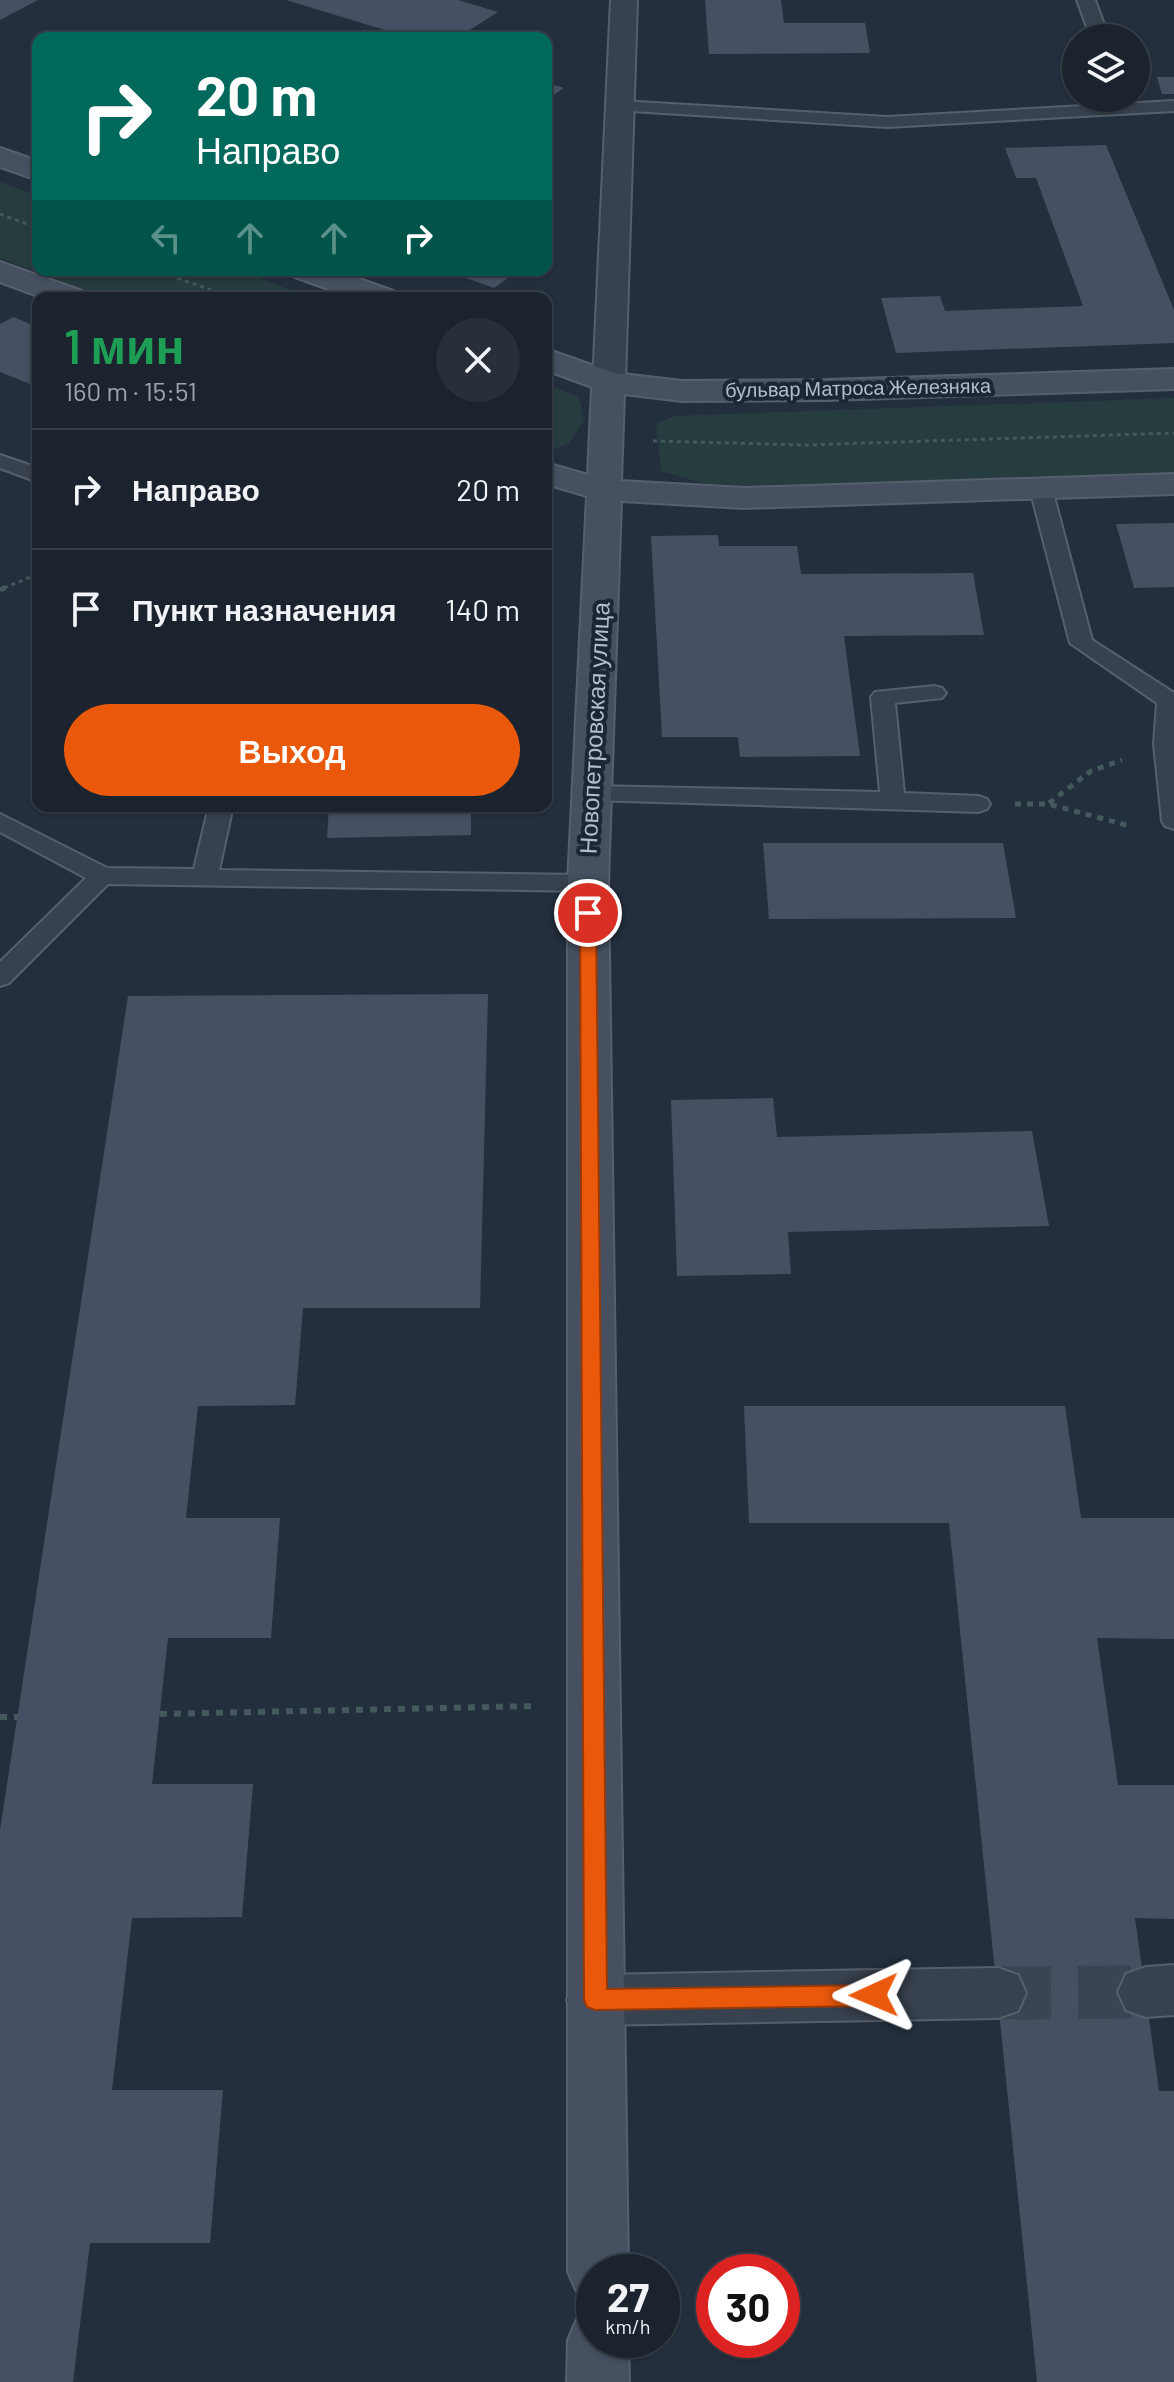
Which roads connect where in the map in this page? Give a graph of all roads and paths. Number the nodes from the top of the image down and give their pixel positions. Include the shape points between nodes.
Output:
1 (624, 0) edge
2 (1086, 0) edge
3 (1095, 24) edge
4 (1150, 105) edge
5 (621, 106) junction
6 (1174, 106) edge
7 (1062, 108) edge
8 (0, 157) edge
9 (32, 169) edge
10 (0, 214) edge
11 (32, 226) edge
12 (0, 271) edge
13 (172, 276) edge
14 (322, 276) edge
15 (55, 292) edge
16 (216, 292) edge
17 (366, 292) edge
18 (552, 361) edge
19 (1174, 379) edge
20 (609, 382) junction
21 (1174, 433) edge
22 (677, 444) dead end
23 (0, 461) edge
24 (32, 474) edge
25 (552, 475) edge
26 (1174, 484) edge
27 (1041, 489) junction
28 (604, 490) junction
29 (32, 577) edge
30 (0, 590) edge
31 (934, 693) dead end
32 (1172, 700) edge
33 (1166, 744) junction
34 (591, 793) junction
35 (893, 800) junction
36 (978, 804) joint
37 (1048, 804) junction
38 (220, 812) edge
39 (1174, 821) edge
40 (0, 822) edge
41 (1132, 826) dead end
42 (102, 876) junction
43 (205, 878) junction
44 (588, 883) junction
45 (0, 977) edge
46 (594, 1705) junction
47 (160, 1714) dead end
48 (0, 1717) edge
49 (18, 1717) dead end
50 (998, 1993) tunnel mouth
51 (595, 2000) junction
52 (598, 2254) edge
53 (598, 2358) edge
54 (598, 2382) edge

1 - 5 street, Новопетровская улица
2 - 3 lane
4 - 6 lane
5 - 7 lane via 887,122
5 - 20 street, Новопетровская улица
8 - 9 street
10 - 11 path
12 - 15 street
13 - 16 path
14 - 17 street
18 - 20 street, бульвар Матроса Железняка
19 - 20 street, бульвар Матроса Железняка via 682,391
20 - 28 street, Новопетровская улица
21 - 22 path
23 - 24 lane
25 - 28 street
26 - 27 street
27 - 28 street via 744,498
27 - 32 lane via 1081,643
28 - 34 street, Новопетровская улица
29 - 30 path
31 - 35 lane via 883,697
32 - 33 lane
33 - 37 path via 1091,771
33 - 39 lane
34 - 35 lane
34 - 44 street, Новопетровская улица
35 - 36 lane
36 - 37 path
37 - 41 path
38 - 43 lane
40 - 42 lane
42 - 43 lane
42 - 45 lane
43 - 44 lane
44 - 46 street, Новопетровская улица
46 - 47 path
46 - 51 street, Новопетровская улица
48 - 49 path
50 - 51 street
51 - 52 street, Новопетровская улица
53 - 54 street

